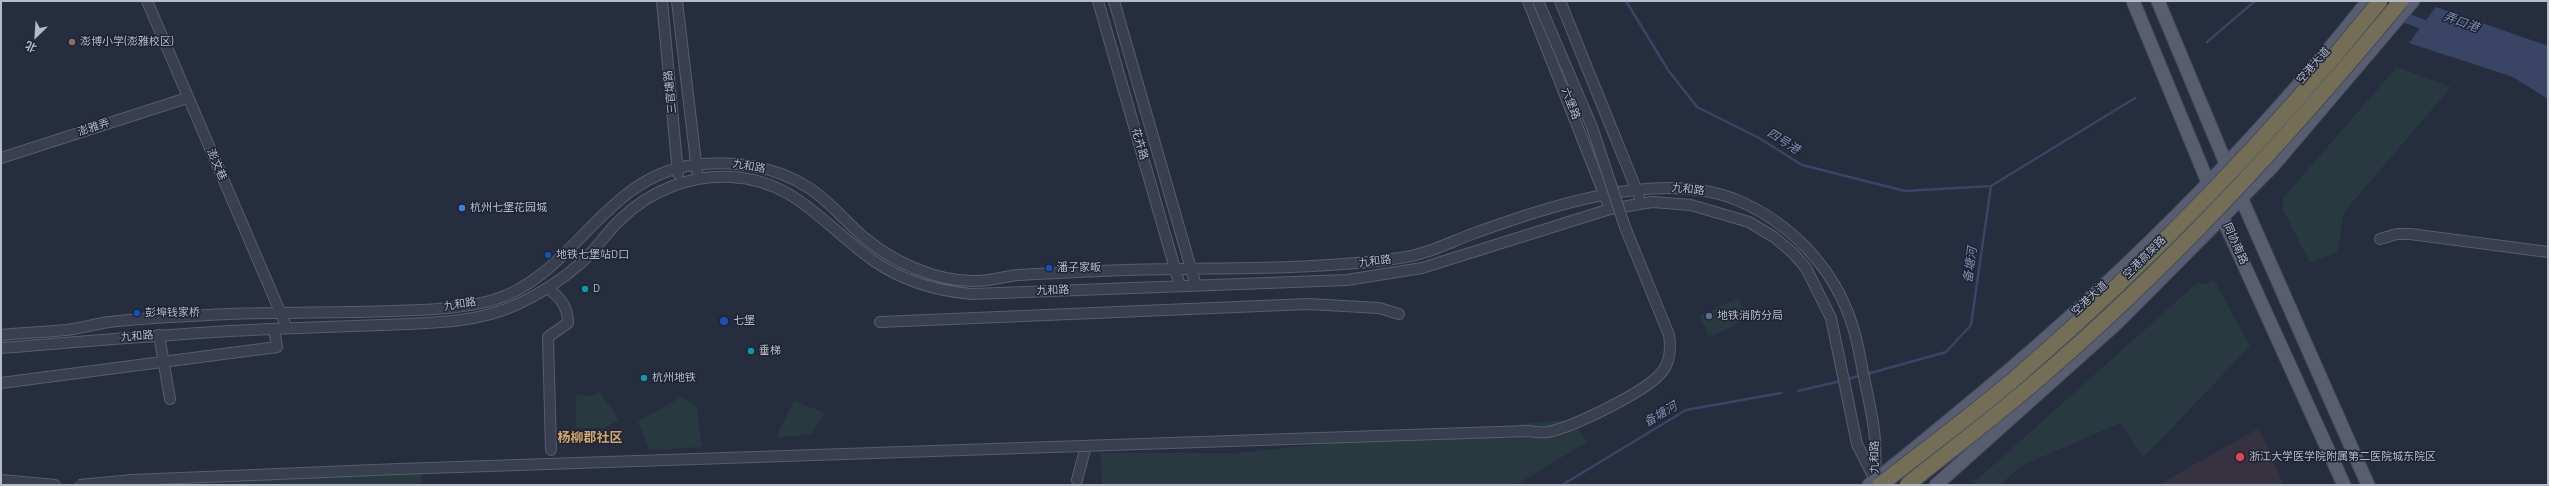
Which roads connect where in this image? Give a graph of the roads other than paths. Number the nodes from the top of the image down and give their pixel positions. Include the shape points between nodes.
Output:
1 (148, 1) edge
2 (662, 1) edge
3 (677, 1) edge
4 (1098, 1) edge
5 (1114, 1) edge
6 (1528, 1) edge
7 (1538, 1) edge
8 (1560, 1) edge
9 (2133, 1) edge
10 (2158, 1) edge
11 (2368, 1) edge
12 (2380, 1) edge
13 (2401, 1) edge
14 (2412, 1) edge
15 (187, 98) junction
16 (1, 158) edge
17 (696, 164) junction
18 (2227, 166) junction
19 (677, 168) junction
20 (698, 179) junction
21 (679, 182) junction
22 (2209, 185) junction
23 (1637, 190) junction
24 (1604, 194) junction
25 (2242, 198) junction
26 (1641, 204) junction
27 (1610, 209) junction
28 (2223, 217) junction
29 (2380, 239) dead end
30 (2548, 252) edge
31 (1175, 270) junction
32 (1192, 270) junction
33 (1180, 286) junction
34 (1196, 286) junction
35 (548, 289) junction
36 (280, 314) junction
37 (1399, 314) dead end
38 (880, 322) dead end
39 (287, 328) junction
40 (274, 329) junction
41 (1, 335) edge
42 (159, 335) junction
43 (1, 348) edge
44 (162, 361) junction
45 (1, 383) edge
46 (170, 399) dead end
47 (1086, 446) junction
48 (551, 450) dead end
49 (1, 480) edge
50 (1077, 480) dead end
51 (1875, 484) edge
52 (55, 485) edge
53 (80, 485) edge
54 (1907, 485) edge
55 (1936, 485) edge
56 (2344, 485) edge
57 (2368, 485) edge

1 - 15 street, 澎文巷
2 - 19 street, 三官塘路
3 - 17 street, 三官塘路
4 - 31 street, 花卉路
5 - 32 street, 花卉路
6 - 24 street, 六堡路
7 - 47 street, bridge via 1592,127 1625,227 1669,334 1670,357 1662,372 1635,393 1560,429 1546,433 1527,431
8 - 23 street
9 - 22 main road, 同协南路
10 - 18 main road
11 - 18 main road, 空港大道
12 - 51 highway, 空港高架路, bridge via 2270,130 2107,296 2019,375
13 - 54 highway, 空港高架路, bridge via 2281,142 2201,227 2027,389
14 - 25 main road via 2272,167
15 - 16 street, 澎雅弄
15 - 36 street, 澎文巷
17 - 19 street, 九和路
17 - 20 street, 三官塘路
17 - 31 street, 九和路 via 750,165 776,171 794,179 830,204 868,241 899,260 954,279 985,281 1020,275
18 - 22 main road, 空港大道
18 - 25 main road
19 - 21 street, 三官塘路
19 - 36 street, 九和路 via 642,183 626,194 608,208 535,280 515,292 490,300 442,309
20 - 21 street, 九和路
20 - 33 street, 九和路 via 733,177 754,180 787,192 876,262 900,275 947,292 972,294
21 - 35 street, 九和路 via 635,206 583,261
22 - 28 main road, 同协南路
22 - 51 main road, 空港大道 via 2078,311
23 - 24 street, 九和路
23 - 26 street
23 - 51 street, 九和路 via 1677,188 1738,201 1783,227 1814,257 1837,287 1852,324 1875,437
24 - 27 street, 六堡路
24 - 32 street, 九和路 via 1409,257 1338,266
25 - 28 main road
25 - 57 main road
26 - 27 street, 九和路
26 - 51 street, 九和路 via 1677,203 1727,214 1749,222 1774,237 1793,253 1816,285 1831,318 1857,444
27 - 34 street, 九和路 via 1422,268 1347,280
28 - 55 main road via 2117,323
28 - 56 main road, 同协南路
29 - 30 street via 2396,234 2410,234
31 - 32 street, 九和路
31 - 33 street, 花卉路
32 - 34 street, 花卉路
33 - 34 street, 九和路
35 - 39 street, 九和路 via 514,306 476,318 423,324
35 - 48 street via 556,294 568,311 568,323 548,337
36 - 39 street, 澎文巷
36 - 41 street, 九和路 via 110,322 66,330
37 - 38 street via 1379,308 1308,304
39 - 40 street, 九和路
40 - 42 street, 九和路
40 - 44 street via 277,347
42 - 43 street, 九和路
42 - 44 street
44 - 45 street
44 - 46 street
47 - 50 street
47 - 53 street, bridge via 306,473 132,480
49 - 52 street

